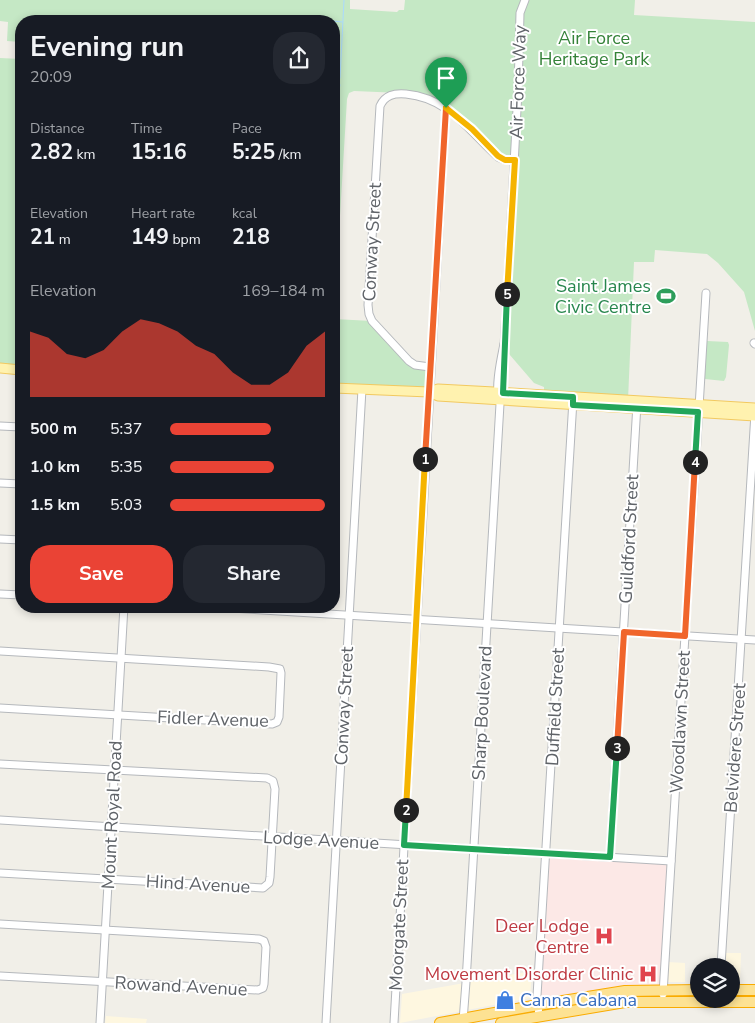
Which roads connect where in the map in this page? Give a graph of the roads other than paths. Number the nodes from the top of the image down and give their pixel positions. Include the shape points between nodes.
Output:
1 (525, 0) edge
2 (446, 108) junction
3 (515, 160) junction
4 (706, 294) dead end
5 (430, 367) junction
6 (0, 368) edge
7 (15, 369) edge
8 (340, 388) edge
9 (362, 389) junction
10 (429, 392) junction
11 (500, 398) junction
12 (573, 401) junction
13 (637, 405) junction
14 (698, 408) junction
15 (755, 409) edge
16 (755, 416) edge
17 (0, 426) edge
18 (15, 427) edge
19 (0, 482) edge
20 (15, 483) edge
21 (0, 539) edge
22 (15, 540) edge
23 (0, 594) edge
24 (15, 595) edge
25 (124, 613) edge
26 (328, 613) edge
27 (349, 615) junction
28 (416, 620) junction
29 (487, 624) junction
30 (559, 628) junction
31 (624, 632) junction
32 (685, 636) junction
33 (741, 639) junction
34 (755, 640) edge
35 (0, 651) edge
36 (121, 659) junction
37 (0, 708) edge
38 (117, 715) junction
39 (0, 764) edge
40 (114, 771) junction
41 (0, 820) edge
42 (112, 827) junction
43 (272, 837) junction
44 (336, 840) junction
45 (404, 845) junction
46 (474, 849) junction
47 (546, 854) junction
48 (610, 857) junction
49 (671, 861) junction
50 (0, 873) edge
51 (108, 880) junction
52 (0, 924) edge
53 (105, 931) junction
54 (721, 958) edge
55 (0, 976) edge
56 (102, 982) junction
57 (663, 990) junction
58 (690, 990) edge
59 (740, 990) edge
60 (755, 990) edge
61 (690, 1001) edge
62 (740, 1001) edge
63 (663, 1002) junction
64 (755, 1002) edge
65 (538, 1005) junction
66 (539, 1016) junction
67 (463, 1021) edge
68 (100, 1023) edge
69 (326, 1023) edge
70 (394, 1023) edge
71 (440, 1023) edge
72 (501, 1023) edge

1 - 3 street, Air Force Way via 520,13
2 - 3 street via 498,156
2 - 5 street, Moorgate Street
2 - 5 street, Conway Street via 420,96 396,93 383,101 379,112 368,314 408,361
3 - 11 street, Air Force Way
4 - 14 street, Woodlawn Street
5 - 10 street, Moorgate Street
6 - 7 main road
8 - 9 main road
9 - 10 main road
9 - 27 street, Conway Street
10 - 11 main road via 438,389
10 - 28 street, Moorgate Street
11 - 12 main road
11 - 29 street, Sharp Boulevard
12 - 13 main road
12 - 30 street, Duffield Street
13 - 14 main road
13 - 31 street, Guildford Street
14 - 15 main road
14 - 16 main road
14 - 32 street, Woodlawn Street
15 - 16 street, Belvidere Street
16 - 33 street, Belvidere Street
17 - 18 street
19 - 20 street
21 - 22 street
23 - 24 street
25 - 36 street, Mount Royal Road
26 - 27 street
27 - 28 street
27 - 44 street, Conway Street
28 - 29 street
28 - 45 street, Moorgate Street
29 - 30 street
29 - 46 street, Sharp Boulevard
30 - 31 street
30 - 47 street, Duffield Street
31 - 32 street
31 - 48 street, Guildford Street
32 - 33 street
32 - 49 street, Woodlawn Street
33 - 34 street
33 - 54 street, Belvidere Street
35 - 36 street, Fidler Avenue
36 - 38 street, Mount Royal Road
36 - 38 street, Fidler Avenue via 275,667 281,674 279,717 272,724
37 - 38 street, Fidler Avenue
38 - 40 street, Mount Royal Road
39 - 40 street
40 - 42 street, Mount Royal Road
40 - 43 street via 270,779 275,789
41 - 42 street, Lodge Avenue
42 - 43 street, Lodge Avenue
42 - 51 street, Mount Royal Road
43 - 44 street, Lodge Avenue
43 - 51 street, Hind Avenue via 270,883 263,888
44 - 45 street, Lodge Avenue
44 - 69 street, Conway Street
45 - 46 street, Lodge Avenue
45 - 70 street, Moorgate Street
46 - 47 street, Lodge Avenue
46 - 67 street, Sharp Boulevard
47 - 48 street, Lodge Avenue
47 - 65 street, Duffield Street
48 - 49 street, Lodge Avenue
49 - 57 street, Woodlawn Street
50 - 51 street
51 - 53 street, Mount Royal Road
52 - 53 street
53 - 56 street, Mount Royal Road
53 - 56 street, Rowand Avenue via 262,940 266,944 265,978 263,988 258,990
55 - 56 street
56 - 68 street, Mount Royal Road
57 - 58 highway
57 - 63 street, Woodlawn Street
57 - 65 highway via 625,992
59 - 60 highway
61 - 63 highway
62 - 64 highway
63 - 66 highway via 617,1003
65 - 66 street, Duffield Street
65 - 67 highway
66 - 72 highway
67 - 71 highway

